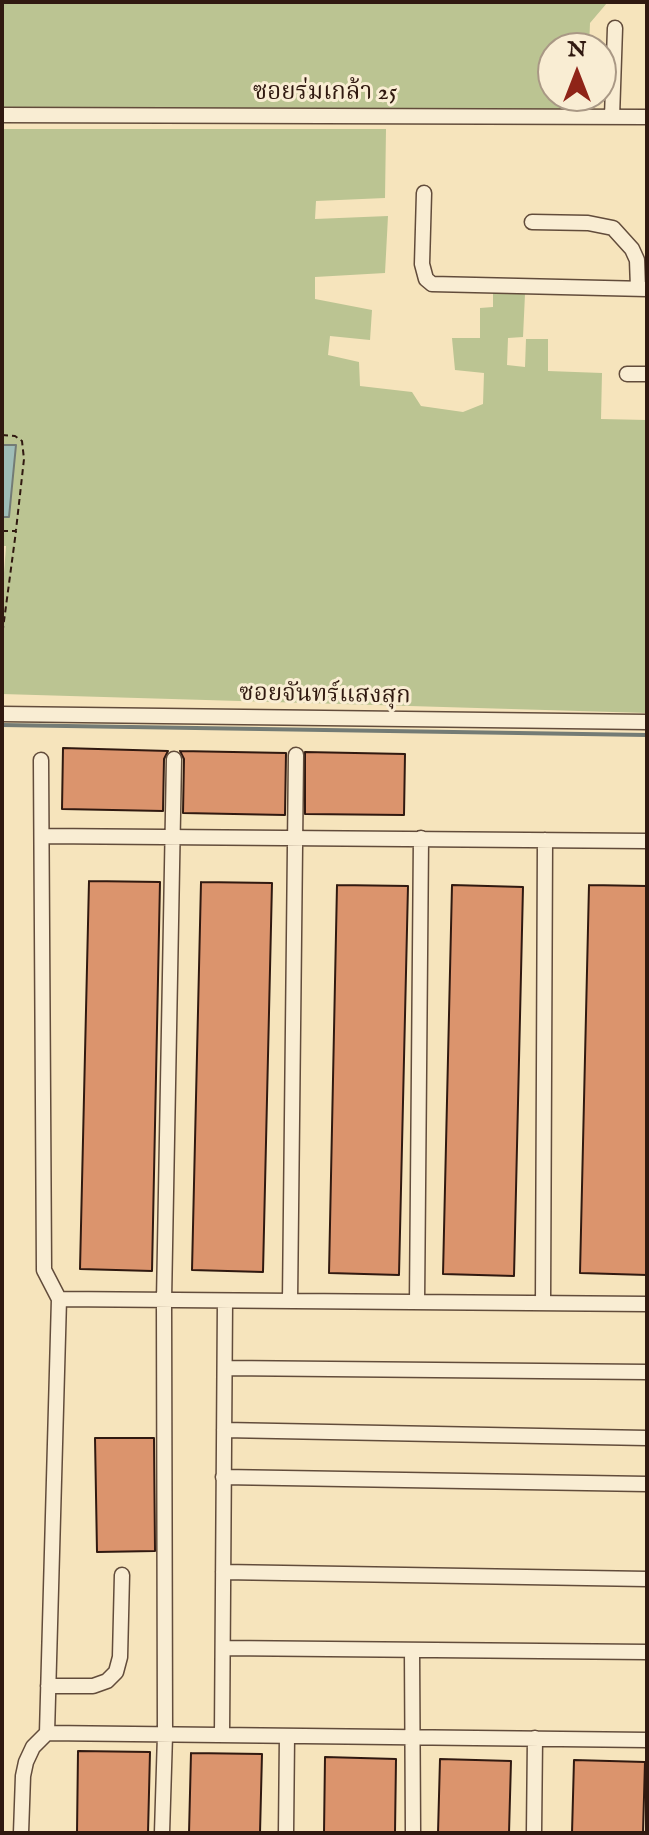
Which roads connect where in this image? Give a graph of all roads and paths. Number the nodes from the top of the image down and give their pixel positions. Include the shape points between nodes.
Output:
1 (615, 28) dead end
2 (2, 115) edge
3 (612, 117) junction
4 (647, 117) edge
5 (424, 193) dead end
6 (532, 222) dead end
7 (642, 288) edge
8 (627, 374) dead end
9 (647, 374) edge
10 (2, 435) edge
11 (2, 531) edge
12 (16, 531) junction
13 (3, 629) edge
14 (2, 636) edge
15 (2, 714) edge
16 (647, 722) edge
17 (296, 755) dead end
18 (174, 759) dead end
19 (41, 760) dead end
20 (174, 835) junction
21 (43, 836) junction
22 (295, 837) junction
23 (421, 838) junction
24 (545, 840) junction
25 (647, 841) edge
26 (59, 1299) junction
27 (164, 1300) junction
28 (225, 1301) junction
29 (290, 1301) junction
30 (417, 1302) junction
31 (543, 1303) junction
32 (647, 1304) edge
33 (225, 1368) junction
34 (647, 1372) edge
35 (224, 1430) junction
36 (647, 1438) edge
37 (223, 1477) junction
38 (647, 1484) edge
39 (223, 1572) junction
40 (122, 1575) dead end
41 (647, 1579) edge
42 (223, 1648) junction
43 (412, 1650) junction
44 (647, 1652) edge
45 (48, 1686) junction
46 (47, 1733) junction
47 (165, 1735) junction
48 (222, 1735) junction
49 (287, 1736) junction
50 (414, 1737) junction
51 (535, 1738) junction
52 (647, 1740) edge
53 (21, 1833) edge
54 (162, 1833) edge
55 (286, 1833) edge
56 (413, 1833) edge
57 (534, 1833) edge

1 - 3 street
2 - 3 street, ซอยร่มเกล้า 25
3 - 4 street, ซอยร่มเกล้า 25
5 - 7 street via 422,264 432,284
6 - 7 street via 613,228 632,249
8 - 9 street
10 - 12 path via 22,441
11 - 12 path
12 - 13 path
13 - 14 path
15 - 16 street, ซอยจันทร์แสงสุก
17 - 22 street
18 - 20 street
19 - 21 street
20 - 21 street
20 - 22 street
20 - 27 street
21 - 26 street via 44,1270
22 - 23 street
22 - 29 street
23 - 24 street
23 - 30 street
24 - 25 street
24 - 31 street
26 - 27 street
26 - 45 street
27 - 28 street
27 - 47 street
28 - 29 street
28 - 33 street
29 - 30 street
30 - 31 street
31 - 32 street
33 - 34 street
33 - 35 street
35 - 36 street
35 - 37 street
37 - 38 street
37 - 39 street
39 - 41 street
39 - 42 street
40 - 45 street via 116,1672 93,1686
42 - 43 street
42 - 48 street
43 - 44 street
43 - 50 street
45 - 46 street
46 - 47 street
46 - 53 street via 26,1762
47 - 48 street
47 - 54 street
48 - 49 street
49 - 50 street
49 - 55 street
50 - 51 street
50 - 56 street
51 - 52 street
51 - 57 street

